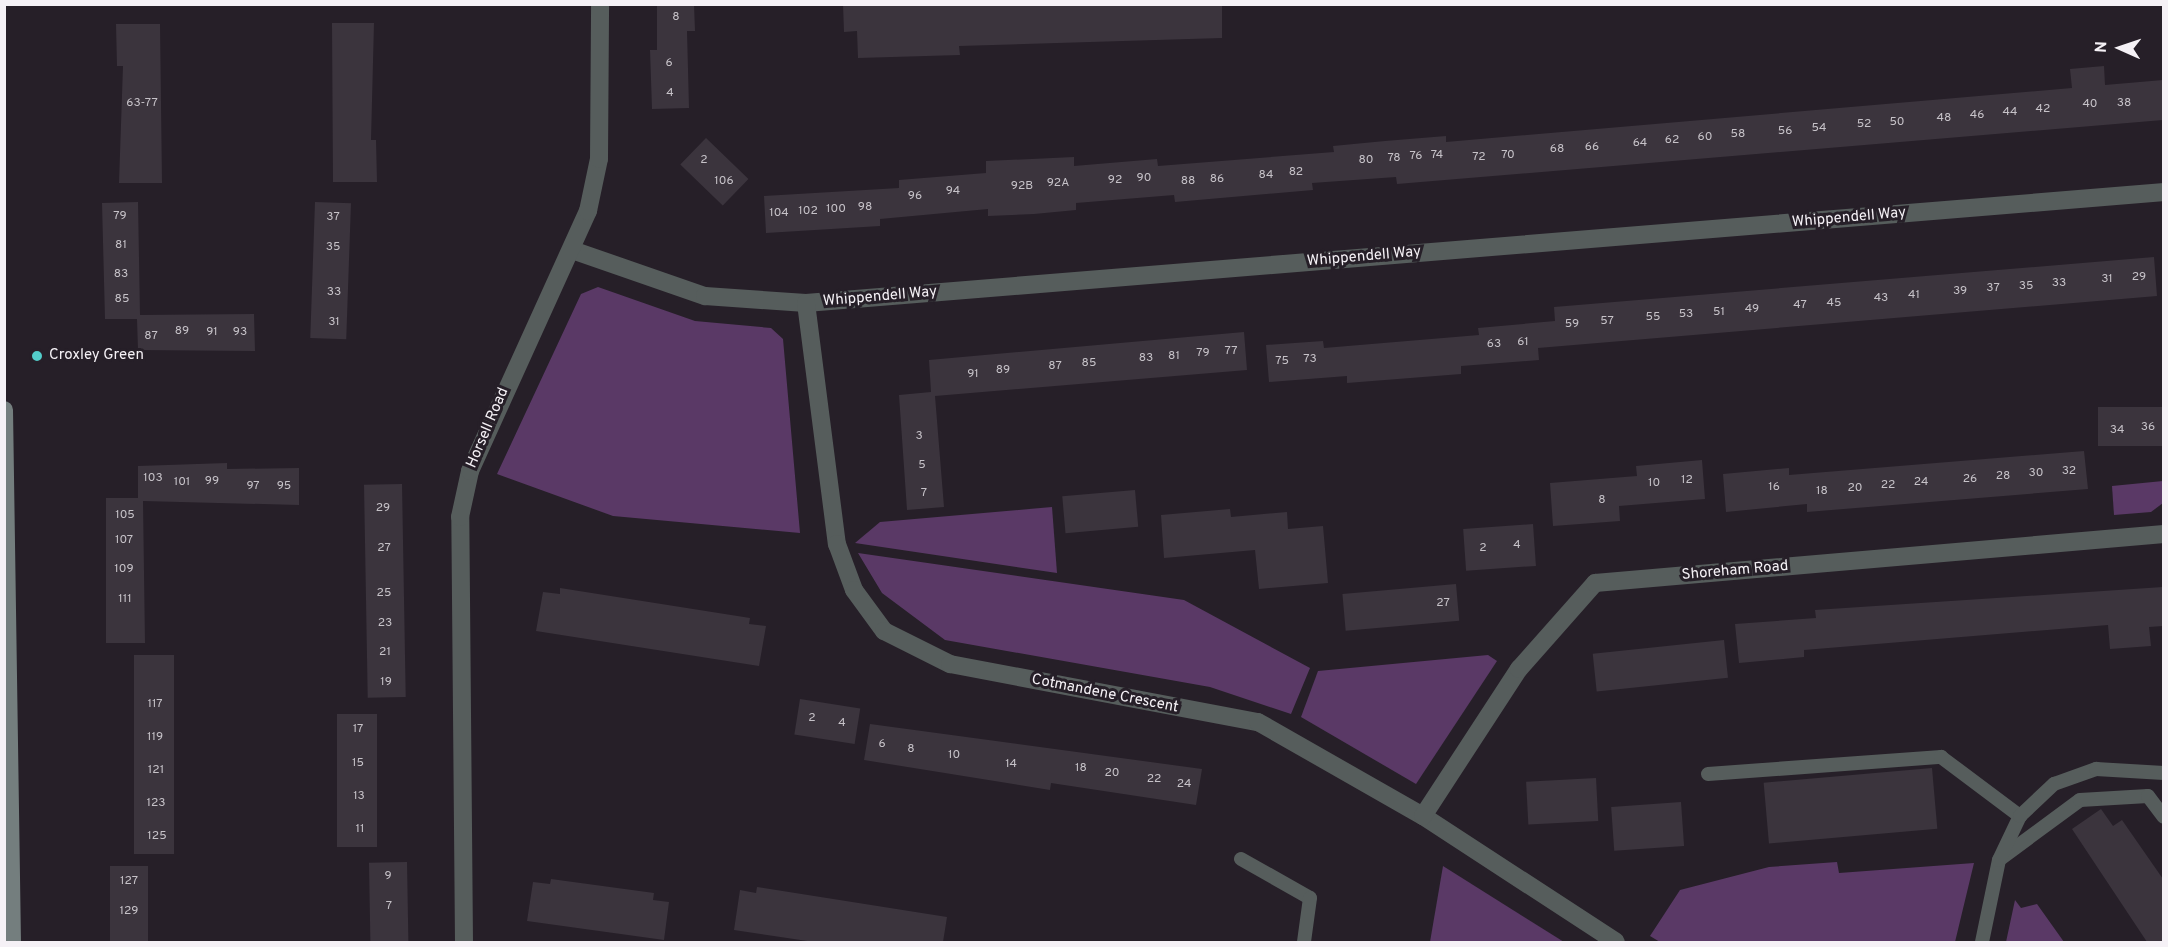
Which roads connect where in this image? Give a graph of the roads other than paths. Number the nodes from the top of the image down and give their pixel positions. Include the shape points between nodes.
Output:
1 (600, 4) edge
2 (2163, 192) edge
3 (572, 250) junction
4 (806, 303) junction
5 (4, 410) edge
6 (2163, 534) edge
7 (2163, 773) edge
8 (1708, 774) dead end
9 (1423, 816) junction
10 (2020, 816) junction
11 (2163, 817) edge
12 (1241, 859) dead end
13 (1999, 860) junction
14 (12, 942) edge
15 (464, 942) edge
16 (1304, 942) edge
17 (1616, 942) edge
18 (1982, 942) edge

1 - 3 street, Horsell Road via 599,159
2 - 4 street, Whippendell Way
3 - 4 street, Whippendell Way via 705,296
3 - 15 street, Horsell Road via 470,471 460,517
4 - 9 street, Cotmandene Crescent via 837,544 854,590 884,631 950,664 1258,722
5 - 14 street
6 - 9 street, Shoreham Road via 1595,583 1519,669
7 - 10 lane via 2096,769 2054,784
8 - 10 lane via 1941,757
9 - 17 street, Cotmandene Crescent
10 - 13 lane
11 - 13 lane via 2148,796 2080,800
12 - 16 lane via 1310,898
13 - 18 lane

